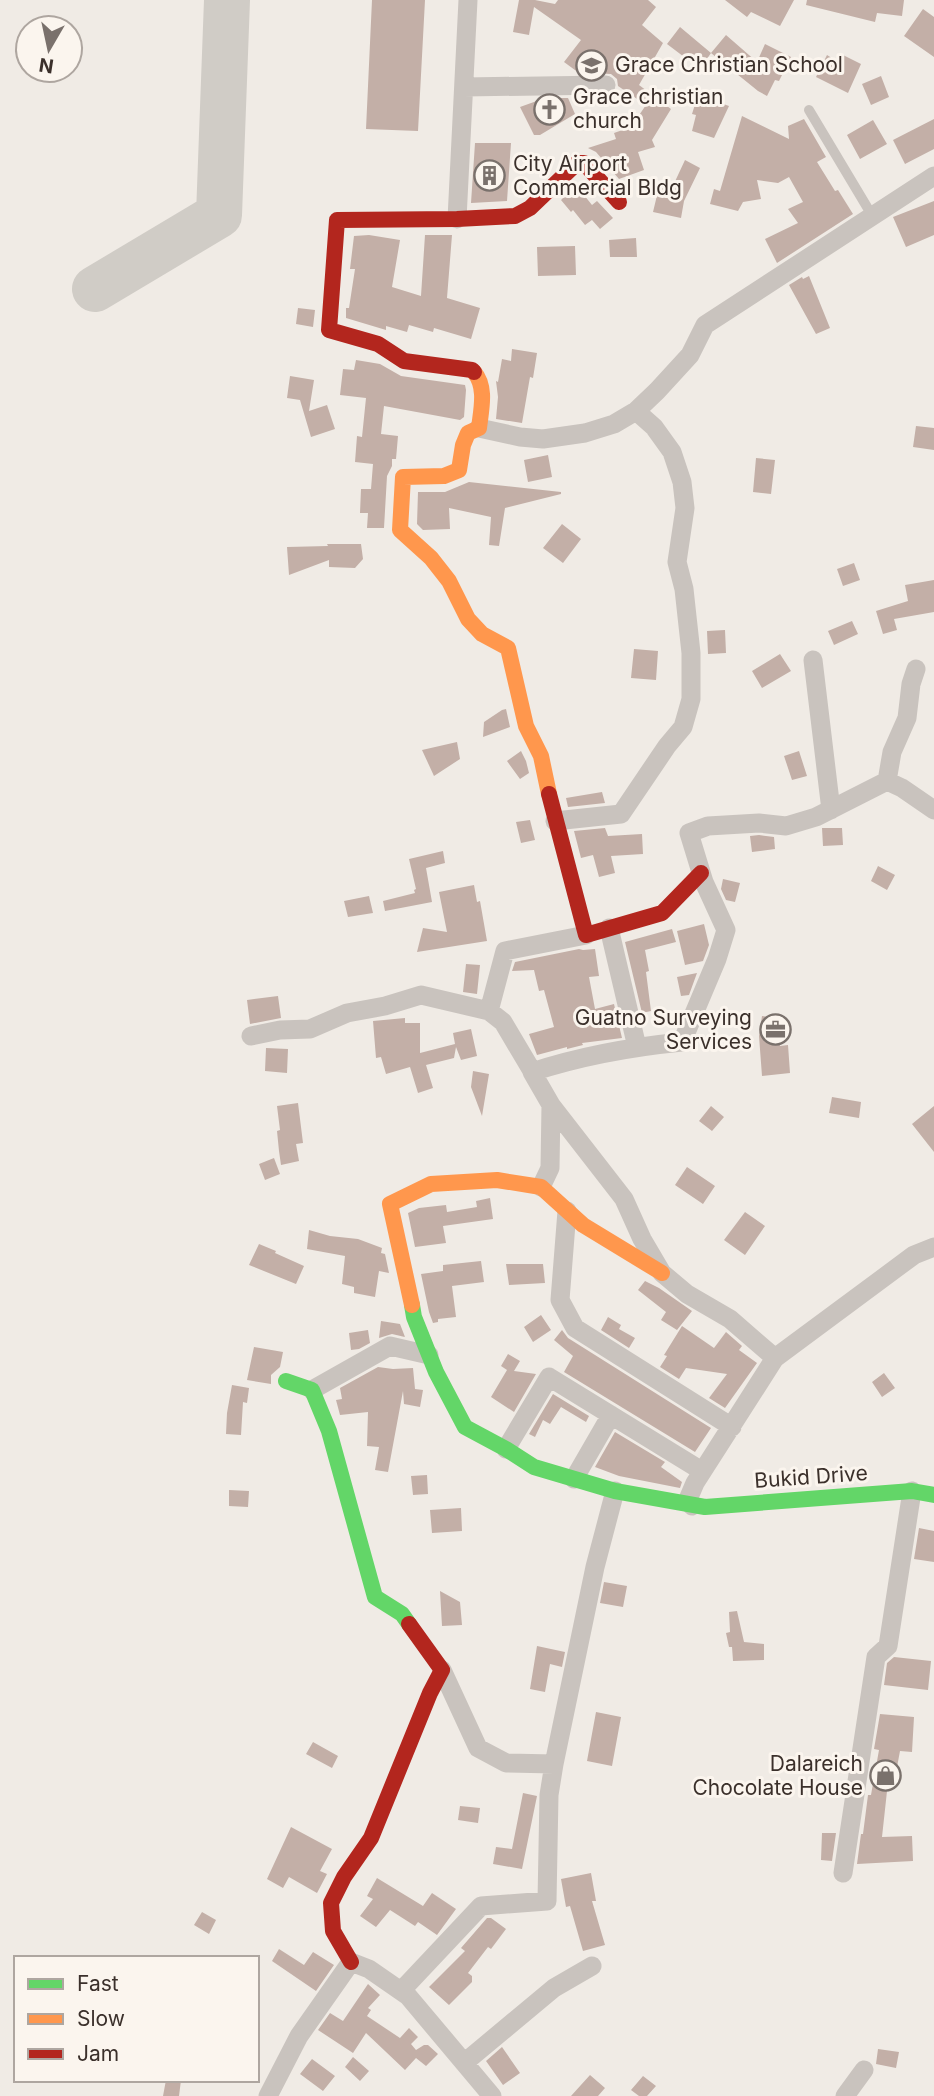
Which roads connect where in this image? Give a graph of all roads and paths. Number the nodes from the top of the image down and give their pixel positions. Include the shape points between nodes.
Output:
1 (468, 0) edge
2 (606, 85) dead end
3 (464, 87) junction
4 (809, 110) dead end
5 (934, 176) edge
6 (619, 202) dead end
7 (873, 217) junction
8 (457, 219) junction
9 (636, 411) junction
10 (479, 428) junction
11 (813, 660) dead end
12 (916, 669) dead end
13 (887, 781) junction
14 (831, 810) junction
15 (934, 810) edge
16 (555, 821) junction
17 (701, 873) junction
18 (609, 928) junction
19 (586, 935) junction
20 (489, 1011) junction
21 (251, 1036) dead end
22 (637, 1046) junction
23 (535, 1076) junction
24 (551, 1105) junction
25 (541, 1186) junction
26 (567, 1210) junction
27 (934, 1247) edge
28 (662, 1273) junction
29 (429, 1355) junction
30 (775, 1358) junction
31 (286, 1381) dead end
32 (312, 1390) junction
33 (611, 1415) junction
34 (732, 1427) junction
35 (506, 1449) junction
36 (702, 1471) junction
37 (574, 1479) junction
38 (615, 1491) junction
39 (912, 1491) junction
40 (934, 1495) edge
41 (692, 1506) junction
42 (442, 1670) junction
43 (554, 1764) junction
44 (843, 1873) dead end
45 (351, 1962) junction
46 (592, 1966) dead end
47 (401, 1991) junction
48 (464, 2063) junction
49 (864, 2070) dead end
50 (268, 2096) edge
51 (492, 2096) edge
52 (845, 2096) edge

1 - 3 street
2 - 3 street
3 - 8 street
4 - 7 lane
5 - 7 street
6 - 8 street via 584,163 577,163 530,208 515,216
7 - 9 street via 705,325 690,355
8 - 10 street via 337,220 329,330 379,344 404,361 478,373 482,381
9 - 10 street via 585,433 543,439
9 - 16 street via 672,452 682,482 685,508 677,562 691,653 691,699 683,727 621,814
10 - 16 street via 468,433 459,470 444,476 403,477 400,530 449,580 468,619 482,634 508,648 526,726 541,756
11 - 14 street
12 - 13 street via 907,718 892,752
13 - 14 street
13 - 15 street
14 - 17 street via 786,826 708,825 688,833
16 - 19 street
17 - 18 street via 662,913
17 - 22 street via 726,930 717,959 682,1042
18 - 19 street
18 - 22 street
19 - 20 street via 505,951
20 - 21 street via 421,995 346,1013 310,1029
20 - 23 street via 503,1022
22 - 23 street via 562,1062 532,1072
23 - 24 street
24 - 25 street via 550,1168
24 - 28 street via 624,1199
25 - 26 street
25 - 29 street, Bukid Drive via 497,1180 431,1184 390,1204 414,1317
26 - 28 street via 583,1225
26 - 34 street via 560,1300 575,1328
27 - 30 street via 914,1255
28 - 30 street via 730,1319
29 - 32 street via 390,1346
29 - 35 street, Bukid Drive via 465,1427
30 - 34 street
31 - 32 street
32 - 42 street via 329,1432 375,1597 402,1614
33 - 35 street via 549,1377
33 - 36 street
33 - 37 street
34 - 36 street
35 - 37 street, Bukid Drive via 534,1467
36 - 41 street via 690,1497
37 - 38 street, Bukid Drive
38 - 41 street, Bukid Drive
38 - 43 street
39 - 40 street, Bukid Drive
39 - 41 street, Bukid Drive
39 - 44 street via 888,1646 876,1657
42 - 43 street via 478,1748 506,1763
42 - 45 street via 371,1838 331,1903 333,1931
43 - 47 street via 547,1901 481,1906
45 - 47 street
45 - 50 street via 299,2036
46 - 48 street via 554,1988
47 - 48 street
48 - 51 street
49 - 52 street

